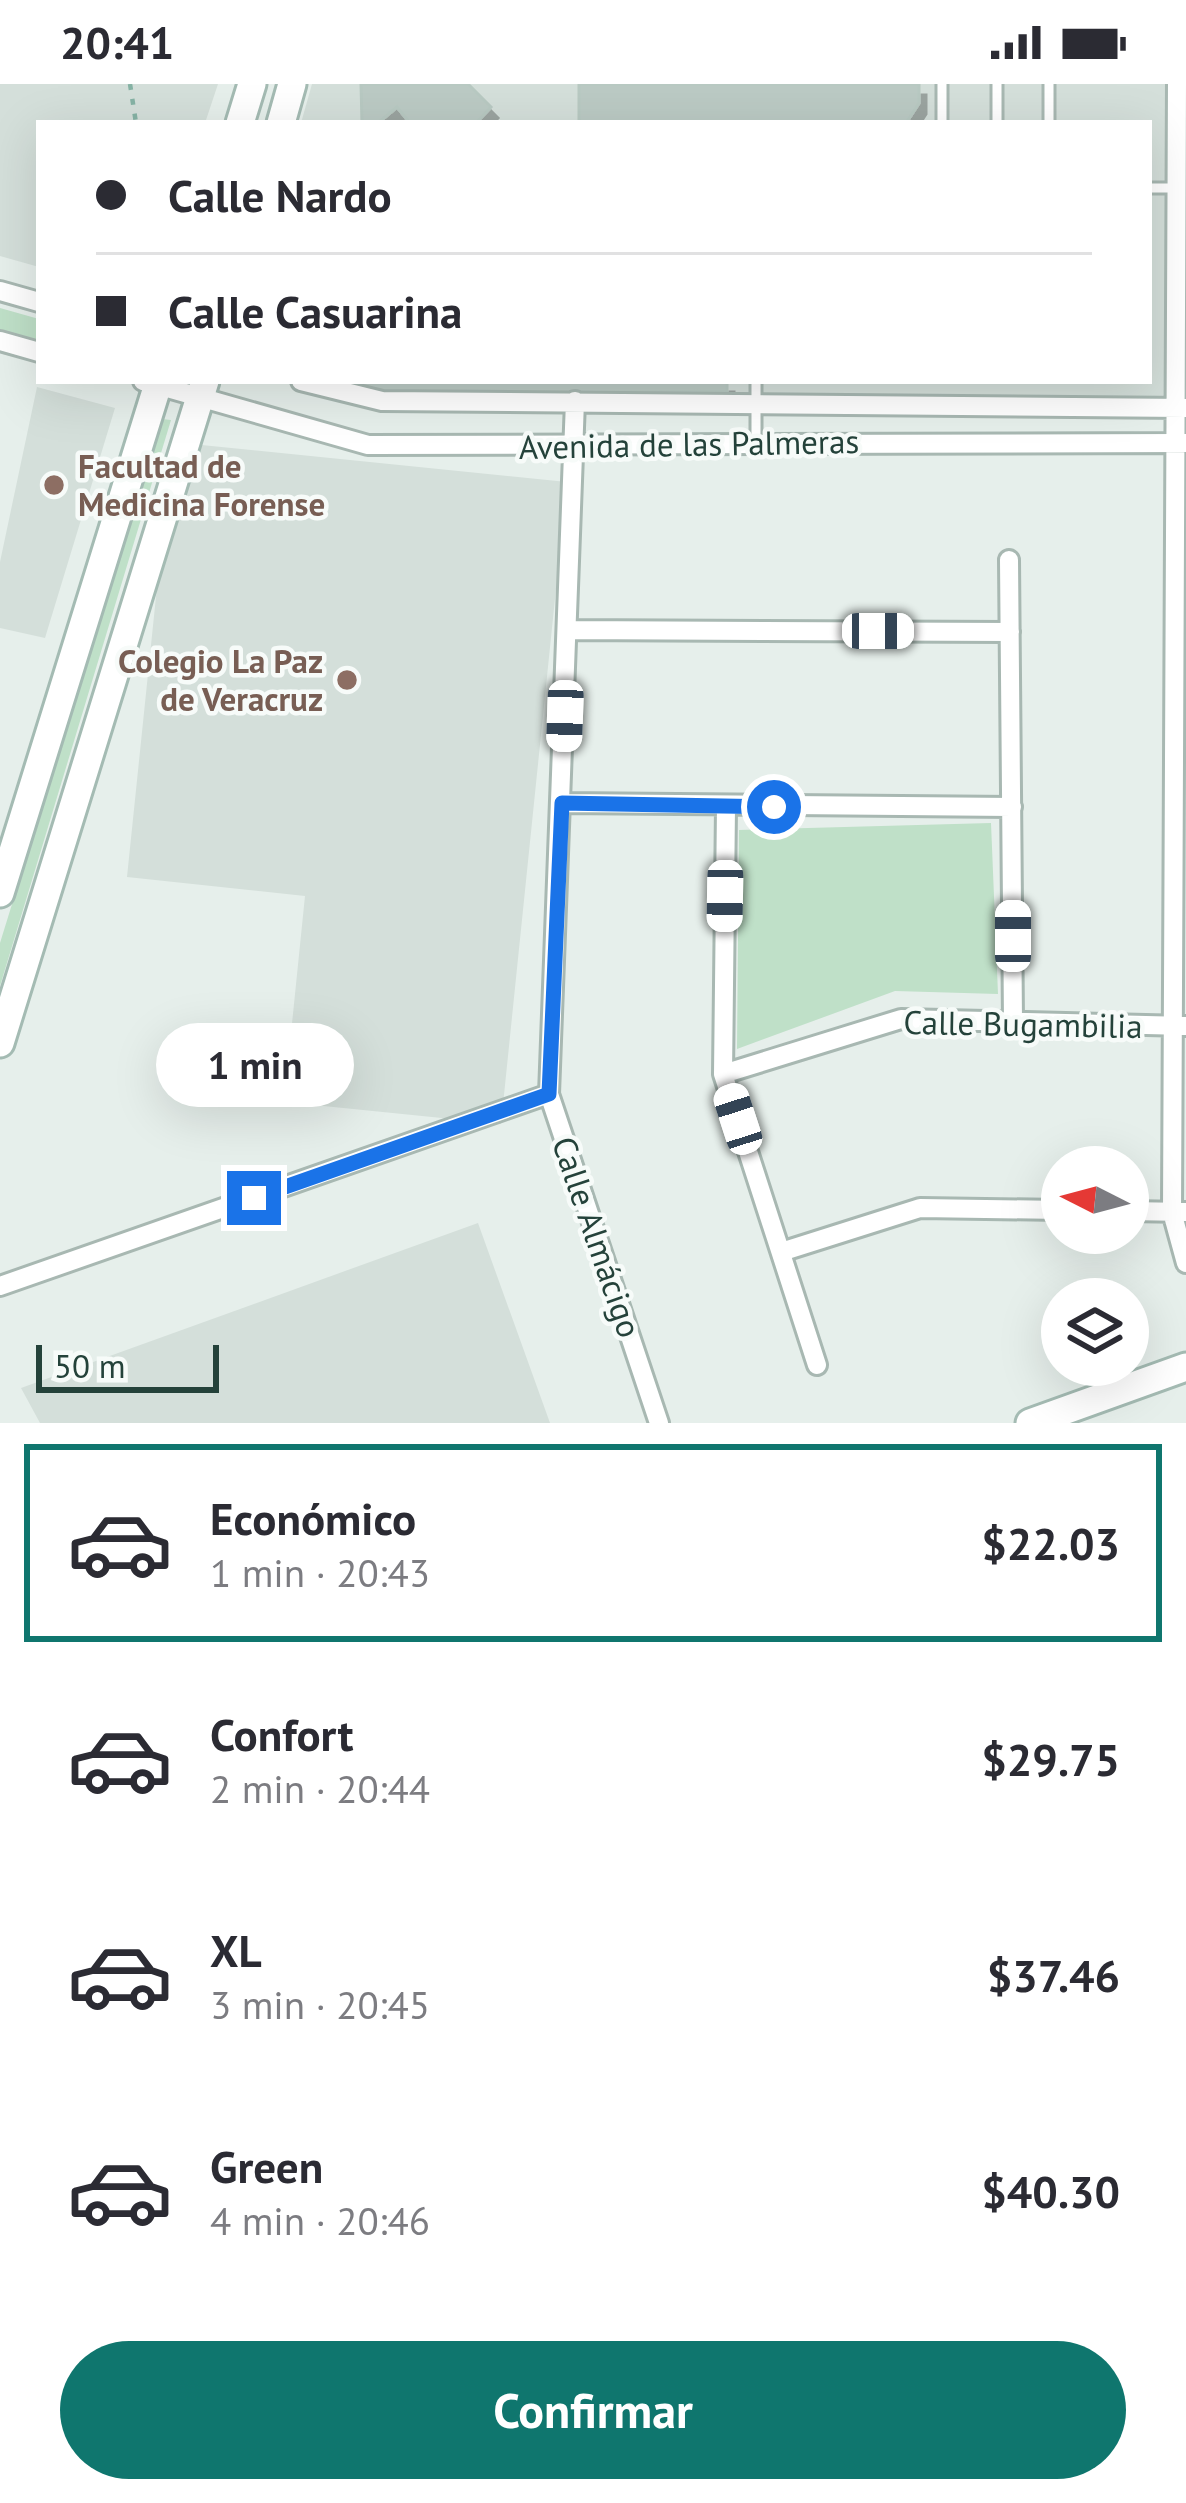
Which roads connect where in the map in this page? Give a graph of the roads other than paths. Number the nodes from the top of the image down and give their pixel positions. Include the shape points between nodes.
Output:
1 (252, 84) edge
2 (292, 84) edge
3 (942, 84) edge
4 (997, 84) edge
5 (1049, 84) edge
6 (1177, 84) edge
7 (241, 120) edge
8 (282, 120) edge
9 (942, 120) edge
10 (997, 120) edge
11 (1048, 120) edge
12 (1152, 188) edge
13 (1177, 188) junction
14 (0, 291) edge
15 (36, 301) edge
16 (1181, 309) edge
17 (0, 340) edge
18 (36, 351) edge
19 (152, 384) edge
20 (167, 384) edge
21 (314, 384) edge
22 (202, 389) edge
23 (756, 391) edge
24 (575, 401) junction
25 (1181, 408) edge
26 (756, 442) junction
27 (1181, 443) edge
28 (572, 447) junction
29 (1010, 560) dead end
30 (568, 630) junction
31 (1010, 632) junction
32 (1180, 738) edge
33 (562, 803) junction
34 (726, 807) junction
35 (1012, 807) junction
36 (1180, 853) edge
37 (0, 893) edge
38 (1013, 1022) junction
39 (1180, 1026) edge
40 (0, 1043) edge
41 (723, 1075) junction
42 (549, 1094) junction
43 (1041, 1210) edge
44 (1149, 1211) edge
45 (1179, 1212) edge
46 (781, 1252) junction
47 (1186, 1263) edge
48 (0, 1286) edge
49 (818, 1366) dead end
50 (1186, 1367) edge
51 (659, 1423) edge
52 (1030, 1423) edge

1 - 7 main road
2 - 8 main road
3 - 9 lane
4 - 10 lane
5 - 11 lane
6 - 13 street
12 - 13 lane
13 - 16 street
14 - 15 street
16 - 25 street
17 - 18 street
19 - 37 main road
20 - 22 street, Avenida de las Palmeras
21 - 24 street, Avenida de las Palmeras via 382,401
22 - 28 street, Avenida de las Palmeras via 368,445
22 - 40 main road
23 - 24 street, Avenida de las Palmeras
23 - 25 street, Avenida de las Palmeras
23 - 26 lane
24 - 28 street, Calle Almácigo
25 - 27 street
26 - 27 street, Avenida de las Palmeras
26 - 28 street, Avenida de las Palmeras
27 - 32 street
28 - 30 street, Calle Almácigo
29 - 31 street
30 - 31 street
30 - 33 street, Calle Almácigo
31 - 35 street
32 - 36 street
33 - 34 street
33 - 42 street, Calle Almácigo
34 - 35 street
34 - 41 street
35 - 38 street
36 - 39 street
38 - 39 street, Calle Bugambilia
38 - 41 street, Calle Bugambilia via 902,1019
39 - 45 street
41 - 46 street
42 - 48 street
42 - 51 street, Calle Almácigo
43 - 46 street via 920,1208
44 - 45 street
45 - 47 street
46 - 49 street
50 - 52 main road

